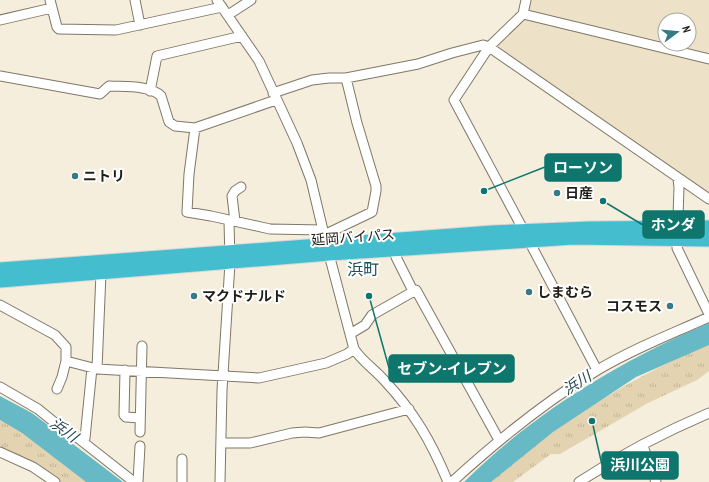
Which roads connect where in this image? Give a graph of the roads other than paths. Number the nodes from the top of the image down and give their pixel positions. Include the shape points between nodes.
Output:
1 (135, 0) edge
2 (251, 0) edge
3 (526, 0) edge
4 (220, 3) edge
5 (51, 4) edge
6 (523, 14) junction
7 (228, 15) junction
8 (0, 20) edge
9 (140, 25) junction
10 (242, 36) junction
11 (489, 47) junction
12 (709, 59) edge
13 (0, 76) edge
14 (346, 78) junction
15 (150, 91) junction
16 (275, 96) junction
17 (196, 128) junction
18 (678, 179) junction
19 (241, 187) dead end
20 (709, 199) edge
21 (232, 220) junction
22 (709, 227) edge
23 (527, 236) junction
24 (677, 238) junction
25 (709, 240) edge
26 (325, 241) junction
27 (395, 249) junction
28 (229, 257) junction
29 (0, 269) edge
30 (102, 273) junction
31 (0, 281) edge
32 (413, 292) junction
33 (0, 305) edge
34 (709, 316) edge
35 (350, 334) junction
36 (142, 346) dead end
37 (354, 349) junction
38 (66, 361) junction
39 (94, 369) junction
40 (125, 370) junction
41 (597, 370) junction
42 (142, 371) junction
43 (224, 375) junction
44 (0, 387) edge
45 (57, 389) dead end
46 (409, 409) junction
47 (709, 415) edge
48 (140, 418) junction
49 (140, 432) dead end
50 (498, 440) junction
51 (83, 441) junction
52 (221, 443) junction
53 (140, 446) dead end
54 (643, 446) junction
55 (0, 452) edge
56 (182, 459) dead end
57 (55, 482) edge
58 (134, 482) edge
59 (138, 482) edge
60 (182, 482) edge
61 (220, 482) edge
62 (448, 482) edge
63 (452, 482) edge
64 (578, 482) edge
65 (656, 482) edge

1 - 9 street
2 - 7 street
3 - 6 street
4 - 7 street
4 - 9 street
5 - 8 street
5 - 9 street via 59,29 116,30
6 - 11 street
6 - 12 street
7 - 10 street
10 - 15 street via 157,56
10 - 16 street via 259,61
11 - 14 street via 483,45 418,64
11 - 18 street
11 - 23 street via 454,100
13 - 15 street via 100,94 109,86 142,87
14 - 16 street via 312,80
14 - 26 street via 376,191 372,212
15 - 17 street via 161,96 169,122 175,126
16 - 17 street
16 - 26 street via 311,180
17 - 21 street via 189,174 187,212
18 - 20 street
18 - 24 street
19 - 21 street via 232,196
21 - 26 street
21 - 28 street
22 - 24 highway, 延岡バイパス
23 - 24 highway, 延岡バイパス
23 - 26 highway, 延岡バイパス
23 - 27 highway, 延岡バイパス
23 - 41 street
24 - 25 highway, 延岡バイパス
24 - 34 street
26 - 27 highway, 延岡バイパス
26 - 28 highway, 延岡バイパス
26 - 35 street
27 - 32 street via 396,257
28 - 29 highway, 延岡バイパス
28 - 30 highway, 延岡バイパス
28 - 43 street
30 - 31 highway, 延岡バイパス
30 - 39 street
32 - 35 street via 372,315 365,325
32 - 50 street via 416,290
33 - 38 street via 55,336 66,347
34 - 41 street
35 - 37 street
36 - 42 street
37 - 43 street via 326,363 259,378
37 - 46 street
38 - 39 street
38 - 45 street
39 - 40 street
39 - 51 street
40 - 42 street
40 - 48 street via 124,415
41 - 50 street via 532,413
42 - 43 street
42 - 48 street
43 - 52 street
44 - 51 street via 38,409
46 - 52 street via 318,432 292,433 250,443
46 - 62 street via 428,438
47 - 54 street via 672,430
48 - 49 street
50 - 63 street
51 - 58 street
52 - 61 street
53 - 59 street
54 - 64 street
54 - 65 street
55 - 57 street via 33,467
56 - 60 street

